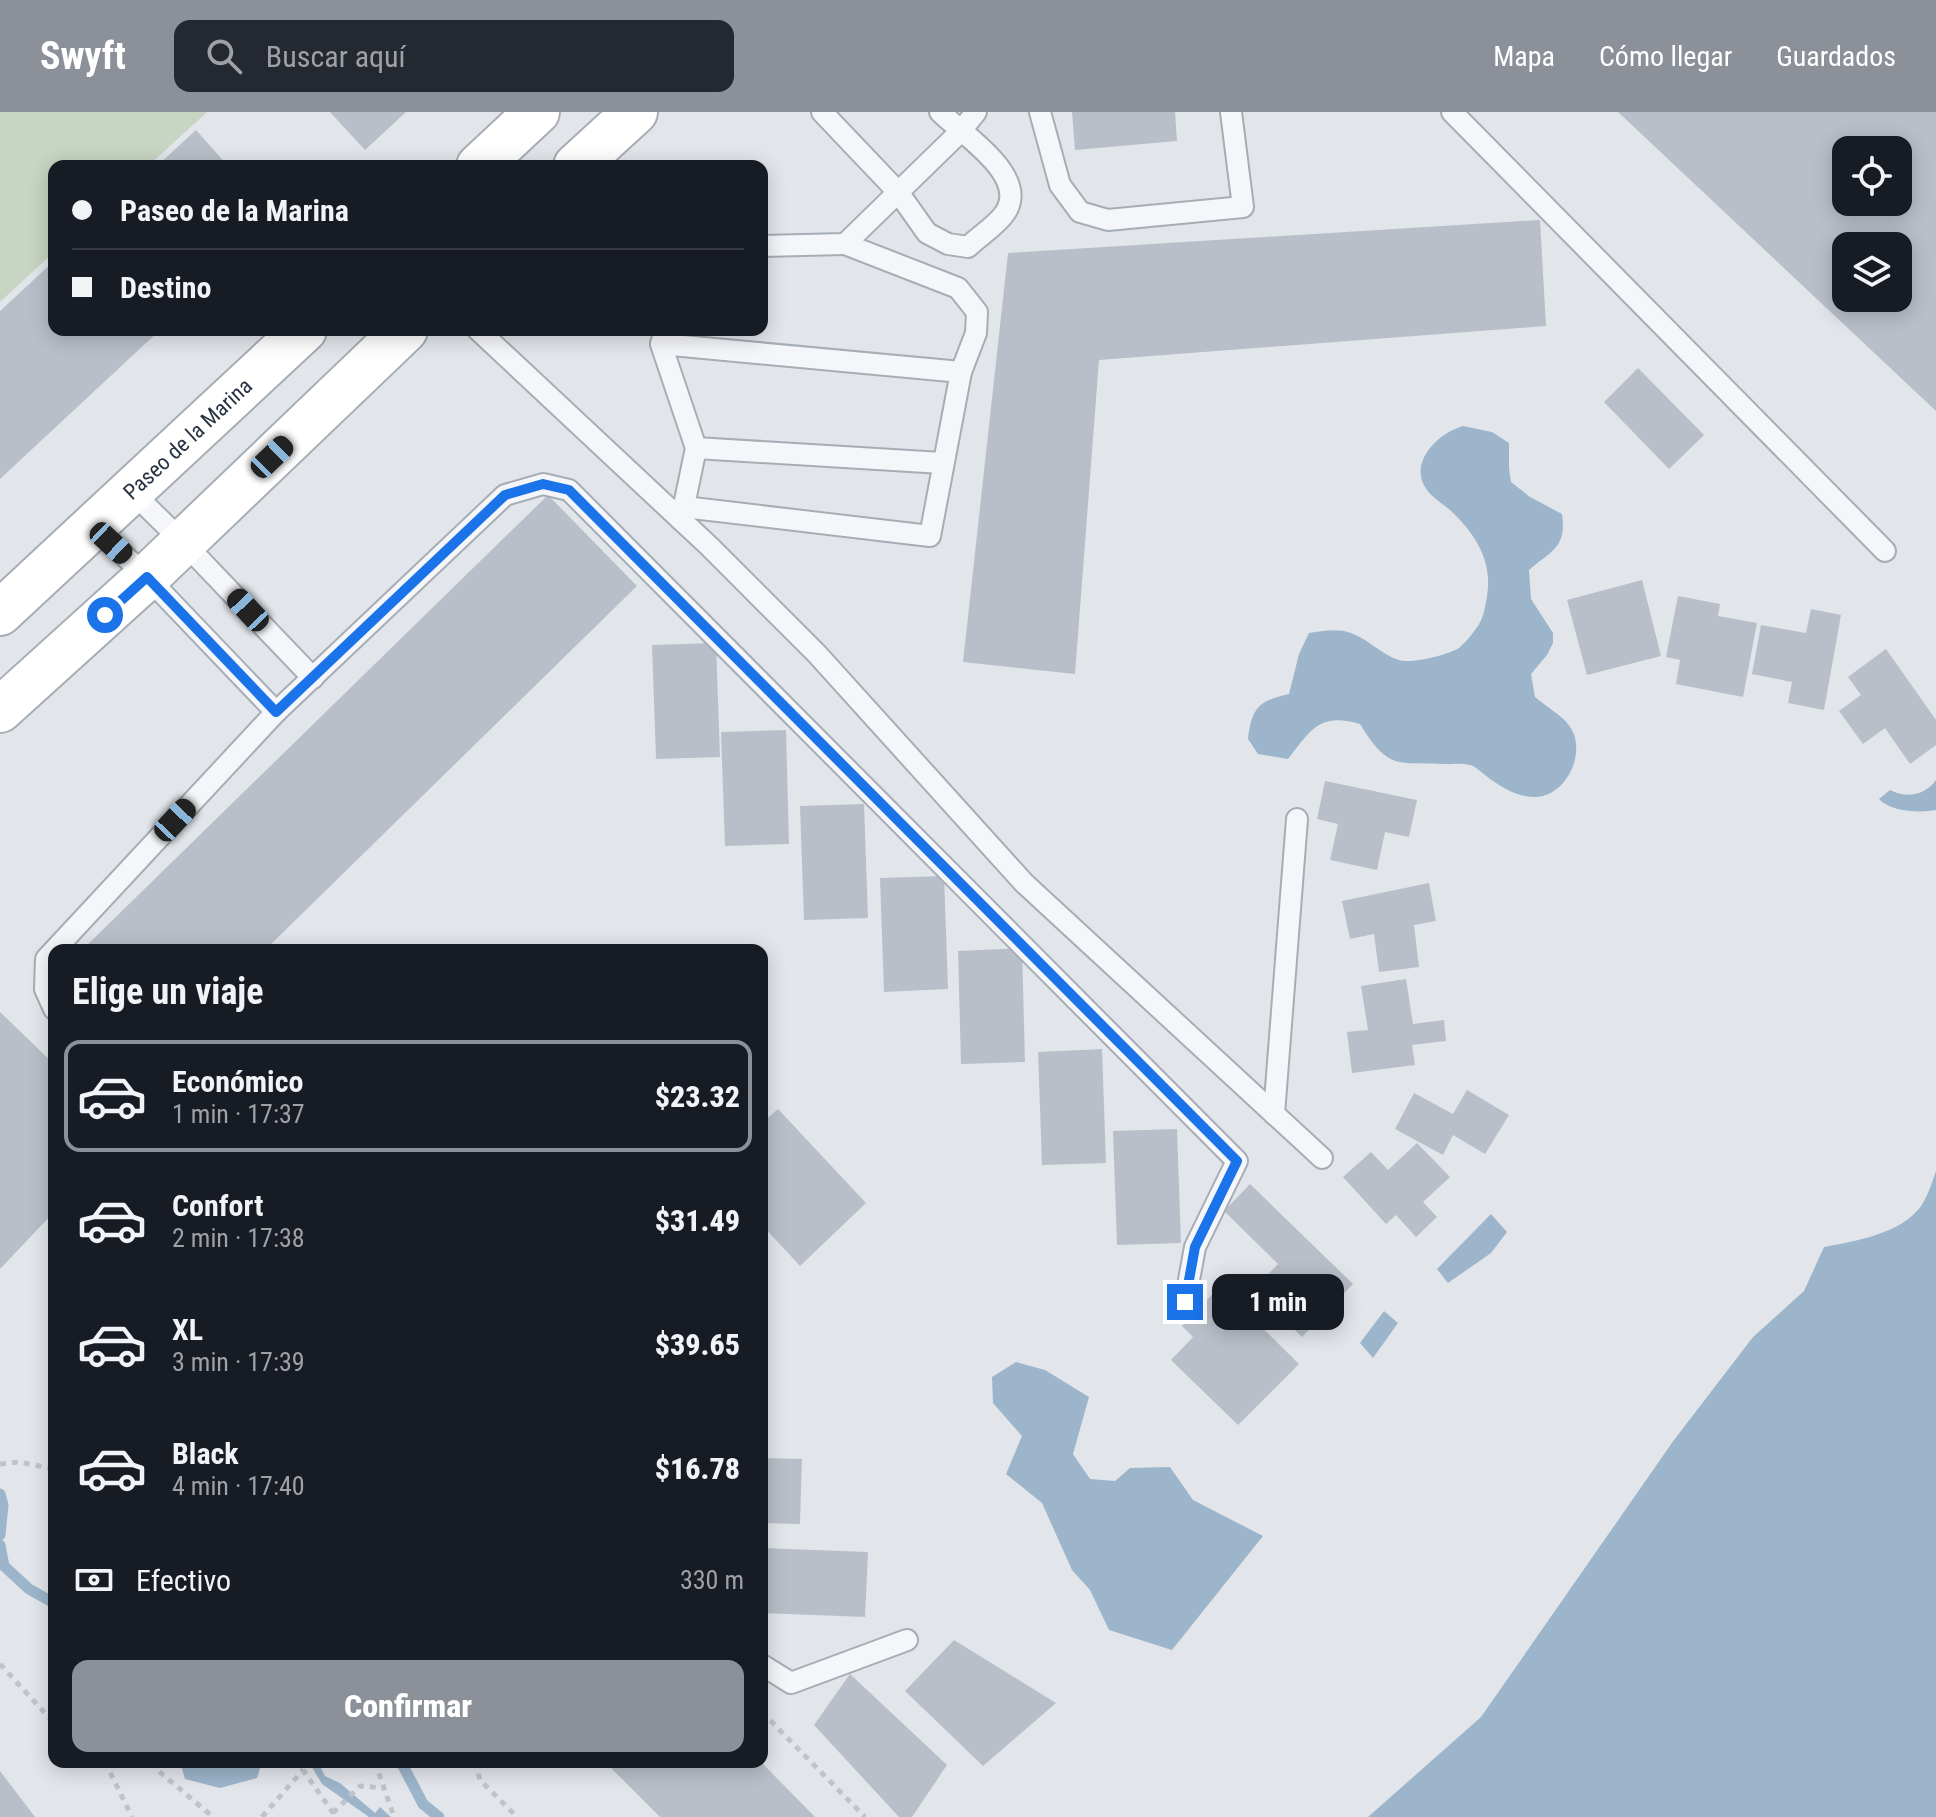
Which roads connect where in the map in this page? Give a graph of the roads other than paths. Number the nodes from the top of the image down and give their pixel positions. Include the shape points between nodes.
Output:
1 (537, 112) edge
2 (635, 112) edge
3 (822, 112) edge
4 (940, 112) edge
5 (976, 112) edge
6 (1040, 112) edge
7 (1231, 112) edge
8 (1452, 112) edge
9 (960, 132) junction
10 (485, 160) edge
11 (583, 160) edge
12 (898, 192) junction
13 (845, 244) junction
14 (768, 246) edge
15 (298, 336) edge
16 (399, 336) edge
17 (485, 336) edge
18 (663, 337) edge
19 (961, 372) junction
20 (696, 448) junction
21 (942, 463) junction
22 (131, 491) junction
23 (682, 514) junction
24 (93, 526) junction
25 (183, 542) junction
26 (1885, 551) dead end
27 (147, 577) junction
28 (0, 613) edge
29 (313, 678) junction
30 (0, 710) edge
31 (276, 712) junction
32 (1297, 819) dead end
33 (60, 944) edge
34 (48, 957) edge
35 (48, 996) edge
36 (1274, 1114) junction
37 (1322, 1158) dead end
38 (1185, 1302) dead end
39 (907, 1640) dead end
40 (768, 1669) edge

1 - 10 street
2 - 11 street
3 - 12 lane
4 - 9 lane
5 - 9 lane
6 - 7 lane via 1060,185 1080,212 1108,220 1243,207
8 - 26 lane
9 - 12 lane
9 - 12 lane via 999,165 1009,182 1011,198 1004,213 968,247 948,244 927,233
12 - 13 lane
13 - 14 lane
13 - 19 lane via 958,288 977,312 976,333
15 - 22 street, Paseo de la Marina
16 - 25 street
17 - 23 lane
18 - 19 lane
18 - 20 lane
19 - 21 lane
20 - 21 lane
20 - 23 lane
21 - 23 lane via 930,536
22 - 24 street, Paseo de la Marina
22 - 25 lane
23 - 36 lane via 1024,883
24 - 27 lane
24 - 28 street, Paseo de la Marina
25 - 27 street
25 - 29 lane
27 - 30 street
27 - 31 lane
29 - 31 lane
29 - 38 lane via 505,495 543,484 569,490 1237,1161 1195,1247
31 - 33 lane
32 - 36 lane
34 - 35 lane
36 - 37 lane
39 - 40 lane via 791,1683

